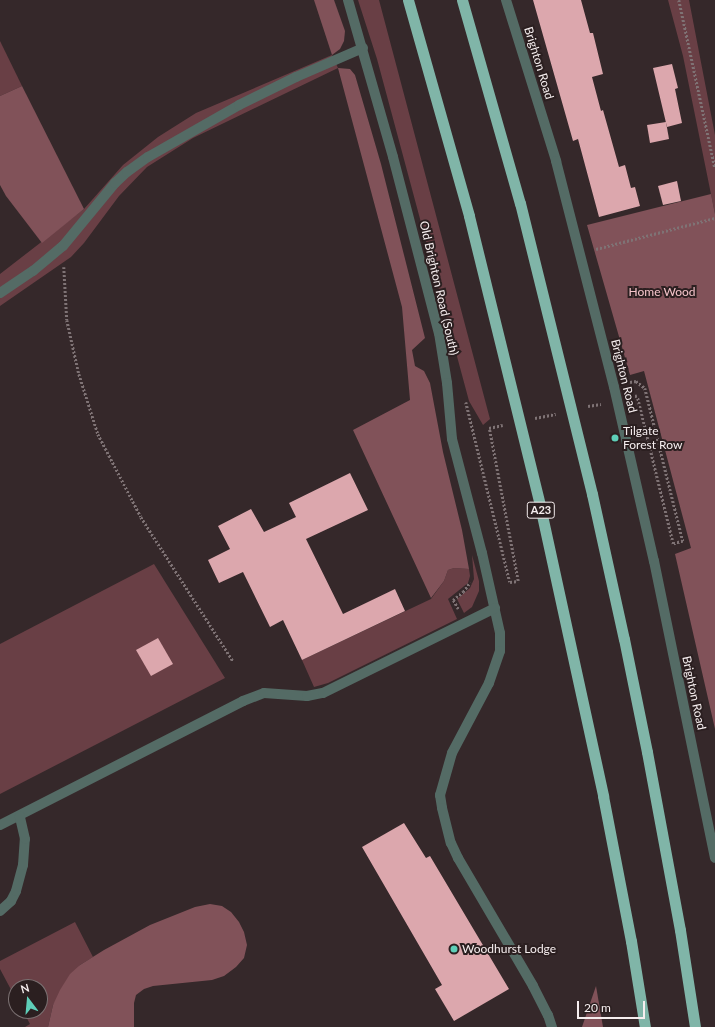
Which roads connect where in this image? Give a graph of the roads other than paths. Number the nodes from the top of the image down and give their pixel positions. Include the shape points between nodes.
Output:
1 (348, 0) edge
2 (408, 0) edge
3 (462, 0) edge
4 (506, 0) edge
5 (363, 48) junction
6 (0, 293) edge
7 (495, 608) junction
8 (20, 817) junction
9 (0, 825) edge
10 (715, 858) edge
11 (0, 911) edge
12 (552, 1027) edge
13 (645, 1027) edge
14 (694, 1027) edge

1 - 5 street, Old Brighton Road (South)
2 - 13 highway, A23 via 469,216 540,506 603,796
3 - 14 highway via 520,202 623,631 680,930
4 - 10 street, Brighton Road via 556,161 614,387 654,561
5 - 6 street via 239,105 148,157 115,183 63,246 33,271
5 - 7 street, Old Brighton Road (South) via 439,333 452,439
7 - 8 street via 323,693 307,696 264,693 243,701
7 - 12 street, Old Brighton Road (South) via 500,633 500,651 489,684 452,753 440,795 451,843 458,858 533,986
8 - 9 street
8 - 11 street via 25,839 20,880 11,901

